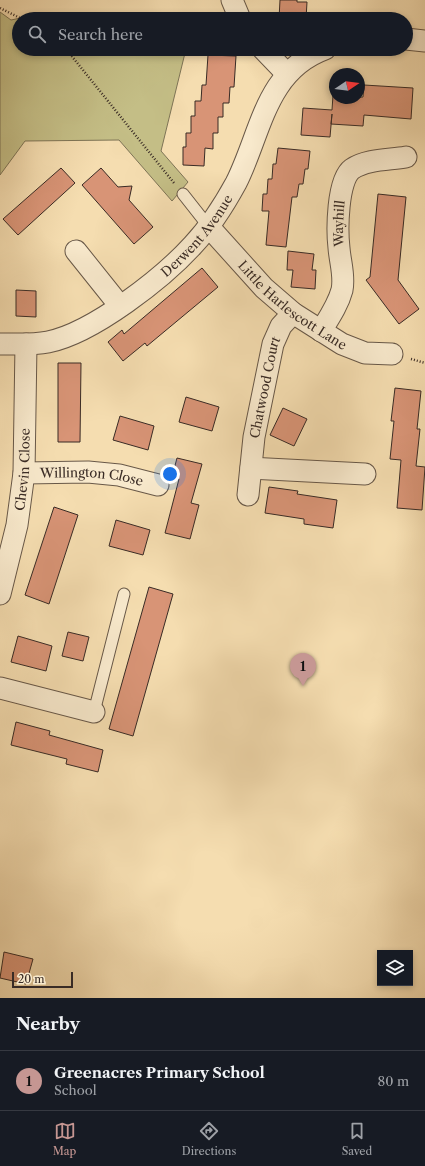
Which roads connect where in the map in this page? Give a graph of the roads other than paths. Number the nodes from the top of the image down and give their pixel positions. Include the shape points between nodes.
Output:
1 (232, 0) edge
2 (237, 12) edge
3 (413, 40) edge
4 (425, 41) edge
5 (269, 56) edge
6 (310, 56) edge
7 (287, 74) junction
8 (406, 157) dead end
9 (182, 194) road end
10 (209, 227) junction
11 (76, 251) dead end
12 (120, 306) junction
13 (293, 313) junction
14 (321, 331) junction
15 (0, 344) edge
16 (26, 344) junction
17 (392, 354) dead end
18 (251, 468) junction
19 (24, 473) junction
20 (365, 474) dead end
21 (158, 485) dead end
22 (248, 495) dead end
23 (0, 594) edge
24 (124, 594) dead end
25 (0, 688) edge
26 (94, 712) joint

1 - 2 street
3 - 4 street
5 - 7 street
6 - 7 street, Derwent Avenue
7 - 10 street, Derwent Avenue via 267,105 236,182
8 - 14 street, Wayhill via 368,163 352,169 344,180 338,224 342,290
9 - 10 lane
10 - 12 street, Derwent Avenue via 193,246 164,272
10 - 13 street, Little Harlescott Lane via 264,288
11 - 12 street
12 - 16 street, Derwent Avenue via 70,334 49,342
13 - 14 street, Little Harlescott Lane
13 - 18 street, Chatwood Court via 281,326 272,344 254,437
14 - 17 street, Little Harlescott Lane via 342,344 365,353
15 - 16 street, Derwent Avenue
16 - 19 street, Chevin Close
18 - 20 street
18 - 22 street, Chatwood Court
19 - 21 street, Willington Close via 119,475
19 - 23 street, Chevin Close via 17,525
24 - 26 lane
25 - 26 street

